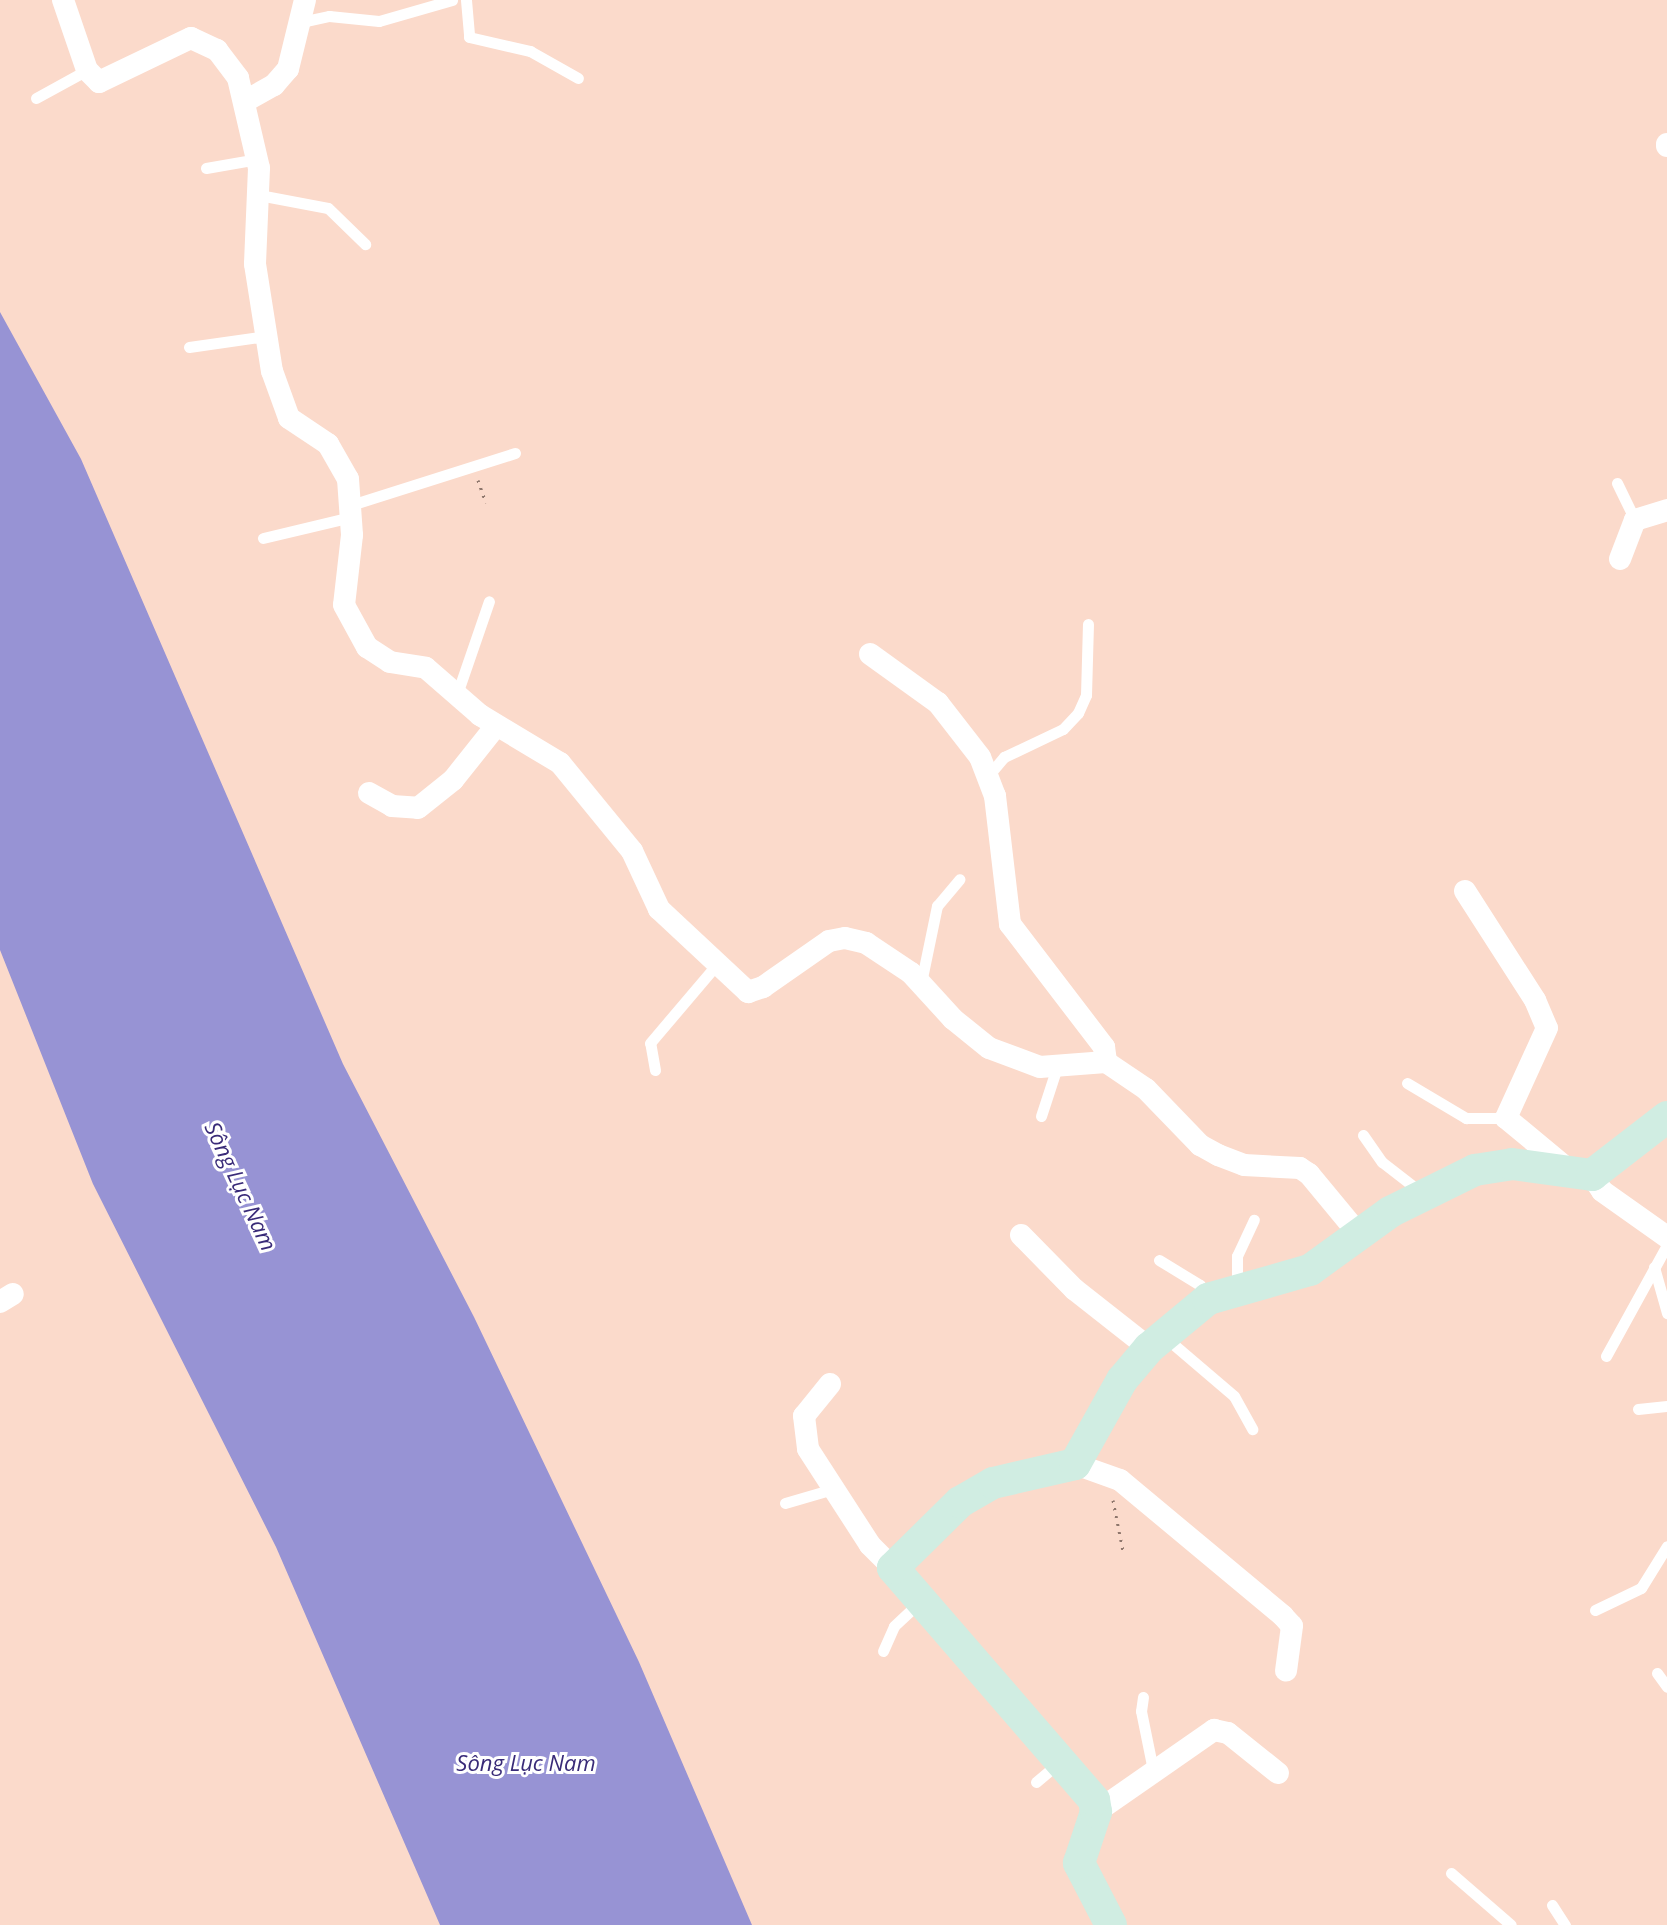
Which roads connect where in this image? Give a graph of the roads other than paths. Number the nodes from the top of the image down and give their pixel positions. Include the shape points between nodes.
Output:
1 (63, 0) edge
2 (452, 0) edge
3 (466, 0) edge
4 (302, 11) edge
5 (87, 70) junction
6 (578, 78) dead end
7 (36, 98) dead end
8 (247, 100) junction
9 (258, 159) junction
10 (206, 168) dead end
11 (259, 195) junction
12 (365, 244) dead end
13 (266, 336) junction
14 (189, 347) dead end
15 (515, 453) dead end
16 (1617, 483) dead end
17 (1667, 510) edge
18 (351, 511) junction
19 (1635, 520) junction
20 (263, 538) dead end
21 (1620, 559) dead end
22 (489, 601) dead end
23 (1088, 624) dead end
24 (870, 654) dead end
25 (457, 694) junction
26 (496, 726) junction
27 (987, 777) junction
28 (369, 793) dead end
29 (960, 879) dead end
30 (1465, 891) dead end
31 (717, 964) junction
32 (921, 983) junction
33 (1106, 1062) junction
34 (1057, 1067) junction
35 (655, 1070) dead end
36 (1407, 1083) dead end
37 (1041, 1116) dead end
38 (1667, 1117) edge
39 (1506, 1118) junction
40 (1363, 1135) dead end
41 (1580, 1173) junction
42 (1422, 1194) junction
43 (1254, 1220) dead end
44 (1357, 1232) junction
45 (1021, 1235) dead end
46 (1667, 1237) edge
47 (1667, 1245) edge
48 (1159, 1260) dead end
49 (1654, 1267) junction
50 (1222, 1294) junction
51 (1667, 1313) edge
52 (1156, 1341) junction
53 (1606, 1356) dead end
54 (830, 1384) dead end
55 (1667, 1406) edge
56 (1638, 1409) dead end
57 (1252, 1429) dead end
58 (1075, 1464) junction
59 (833, 1489) junction
60 (785, 1503) dead end
61 (1667, 1546) edge
62 (893, 1568) junction
63 (920, 1602) junction
64 (1595, 1610) dead end
65 (883, 1651) dead end
66 (1286, 1671) dead end
67 (1657, 1673) dead end
68 (1667, 1687) edge
69 (1143, 1697) dead end
70 (1063, 1759) junction
71 (1153, 1770) junction
72 (1278, 1773) dead end
73 (1036, 1782) dead end
74 (1096, 1812) junction
75 (1451, 1873) dead end
76 (1552, 1905) dead end
77 (1111, 1925) edge
78 (1511, 1925) edge
79 (1565, 1925) edge

1 - 5 street
2 - 4 lane via 379,21
3 - 6 lane via 469,37 530,51
4 - 8 street via 288,69 274,85
5 - 7 lane
5 - 8 street via 99,82 106,81 191,38 217,50
8 - 9 street
9 - 10 lane
9 - 11 street
11 - 12 lane via 328,208
11 - 13 street via 255,264
13 - 14 lane
13 - 18 street via 289,418 339,457
15 - 18 lane via 475,470 445,472
16 - 19 lane
17 - 19 street
18 - 20 lane
18 - 25 street via 344,605 367,647 390,662 426,668
19 - 21 street
22 - 25 lane
23 - 27 lane via 1086,695 1078,713 1063,729 1004,757
24 - 27 street via 938,703 965,733
25 - 26 street
26 - 28 street via 453,780 418,808 392,806
26 - 31 street via 560,763 632,851 659,909
27 - 33 street via 995,796 1010,924 1104,1047
29 - 32 lane via 937,906
30 - 39 street via 1535,1000 1547,1028
31 - 32 street via 754,992 829,941 845,938 886,954
31 - 35 lane via 650,1043
32 - 34 street via 989,1048 1022,1063
33 - 34 street
33 - 44 street via 1146,1089 1200,1145 1218,1155 1244,1165 1309,1174
34 - 37 lane
36 - 39 lane via 1466,1118
38 - 41 street
39 - 41 street
40 - 42 lane via 1382,1162
41 - 42 street via 1512,1164 1475,1170
41 - 46 street
42 - 44 street
43 - 50 lane
44 - 50 street via 1310,1270
45 - 52 street via 1074,1289
47 - 49 lane
48 - 50 lane
49 - 51 lane
49 - 53 lane
50 - 52 street
52 - 57 lane via 1234,1396
52 - 58 street via 1122,1380
54 - 59 street via 802,1426 808,1449
55 - 56 lane
58 - 62 street via 993,1483 960,1502
58 - 66 street via 1111,1476 1147,1500 1283,1616 1292,1626
59 - 60 lane
59 - 62 street
61 - 64 lane via 1641,1588
62 - 63 street
63 - 65 lane via 894,1626
63 - 70 street
67 - 68 lane
69 - 71 lane
70 - 73 lane
70 - 74 street via 1094,1800
71 - 72 street via 1214,1730 1228,1733
71 - 74 street
74 - 77 street via 1079,1863
75 - 78 lane
76 - 79 lane

